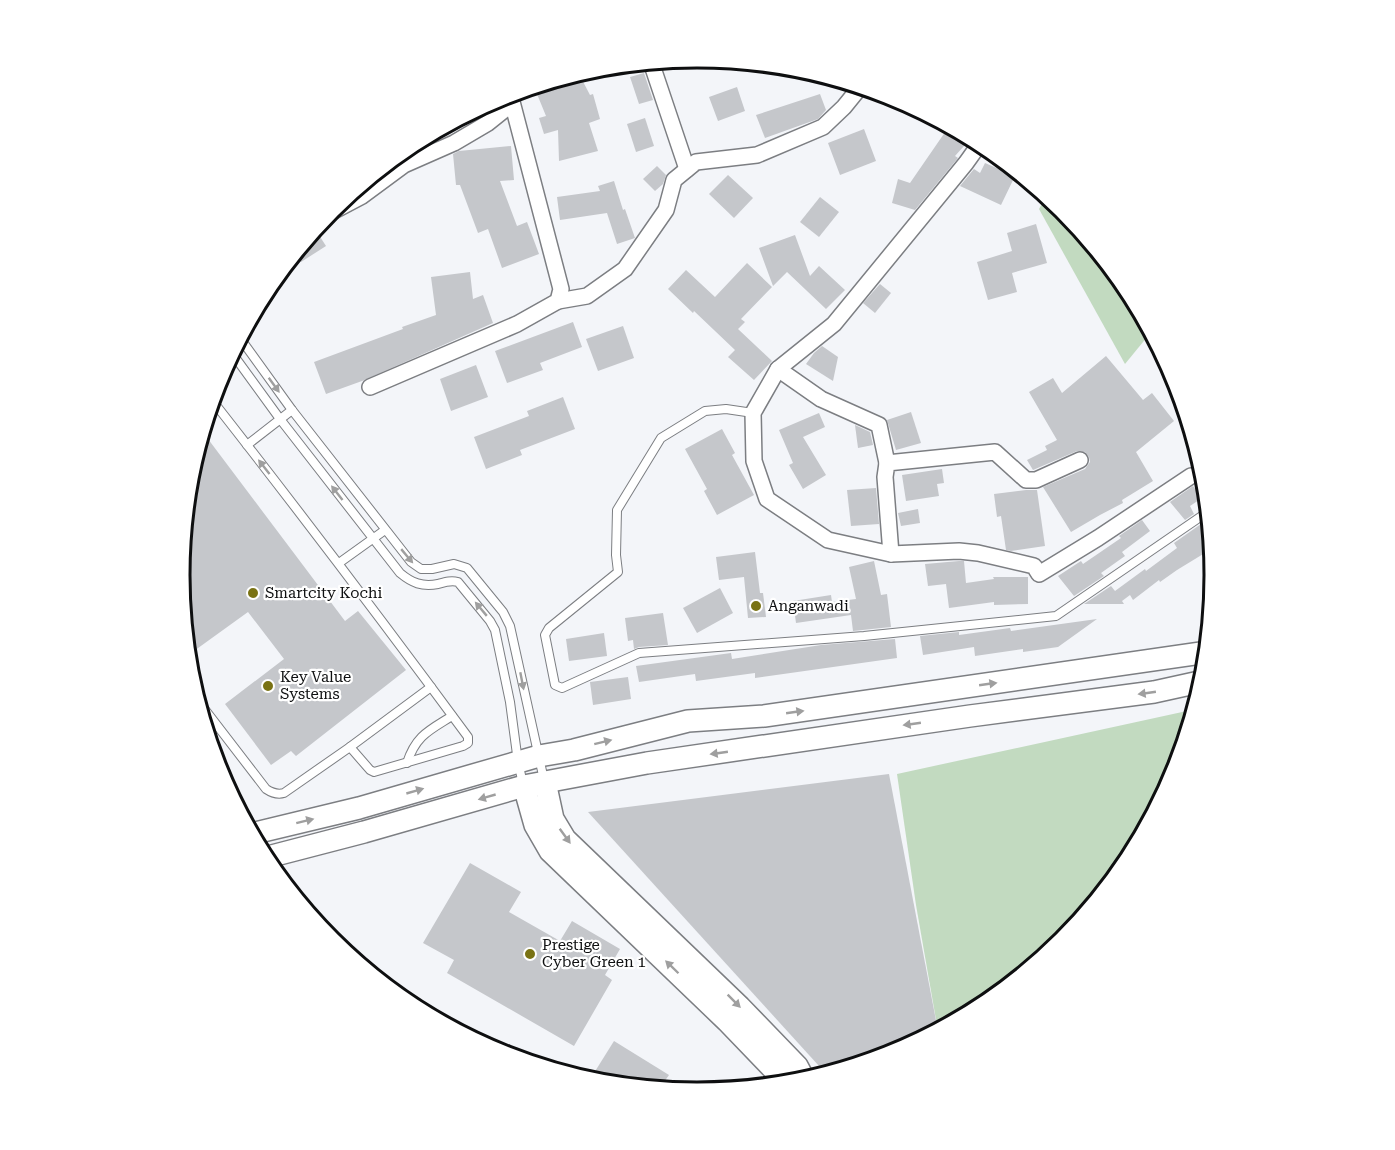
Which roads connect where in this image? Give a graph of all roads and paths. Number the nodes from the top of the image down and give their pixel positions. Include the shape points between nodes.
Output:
1 (654, 70) edge
2 (856, 93) edge
3 (514, 102) edge
4 (506, 105) edge
5 (975, 150) edge
6 (687, 169) junction
7 (357, 199) edge
8 (558, 301) junction
9 (245, 345) edge
10 (238, 361) edge
11 (778, 369) junction
12 (370, 387) dead end
13 (218, 408) edge
14 (292, 410) junction
15 (753, 413) junction
16 (280, 419) junction
17 (247, 445) junction
18 (1080, 460) dead end
19 (887, 463) junction
20 (1191, 476) dead end
21 (1202, 516) edge
22 (385, 530) junction
23 (373, 539) junction
24 (891, 554) junction
25 (339, 563) junction
26 (1199, 653) edge
27 (1193, 683) edge
28 (431, 687) junction
29 (452, 716) junction
30 (210, 717) edge
31 (351, 747) junction
32 (539, 756) junction
33 (518, 762) junction
34 (407, 763) junction
35 (545, 782) junction
36 (524, 786) junction
37 (260, 832) edge
38 (275, 855) edge
39 (705, 986) junction
40 (800, 1072) edge
41 (780, 1076) edge

1 - 6 street
2 - 6 street via 823,127 757,154 696,162
3 - 8 street via 561,289
4 - 7 street via 488,123 405,165
5 - 11 street via 834,324
6 - 8 street via 674,180 666,210 625,269 587,296
8 - 12 street via 517,324
9 -> 14 lane
10 - 16 lane
11 - 15 street
11 - 19 street via 821,399 879,425
13 - 17 lane
14 - 16 lane
14 - 22 lane
15 - 21 lane via 705,411 661,438 617,510 618,572 545,634 555,685 562,688 639,653 1056,616
15 - 24 street via 754,461 767,499 828,540
16 - 17 lane
23 -> 16 lane
25 -> 17 lane
18 - 19 street via 1036,480 1026,480 995,452
19 - 24 street
20 - 24 street via 1039,574 1034,566 978,553
22 - 23 lane
22 -> 32 lane via 421,569 454,564 467,568 503,612 510,626
23 - 25 lane
33 -> 23 lane via 493,626 458,582 426,585 409,581
25 - 28 lane
32 -> 26 street via 688,721 764,716
27 -> 35 street via 647,763
28 - 29 lane
28 - 31 lane
29 - 34 lane via 416,742
29 - 34 lane via 468,737 468,743
30 - 31 lane via 266,789 279,795
31 - 34 lane via 374,772
32 - 33 street
32 - 35 lane
33 - 36 lane
37 -> 33 street
35 - 36 street
35 -> 39 street via 553,819 565,839
36 -> 38 street
39 -> 36 street via 550,851 535,825
39 -> 40 street
39 - 41 street

